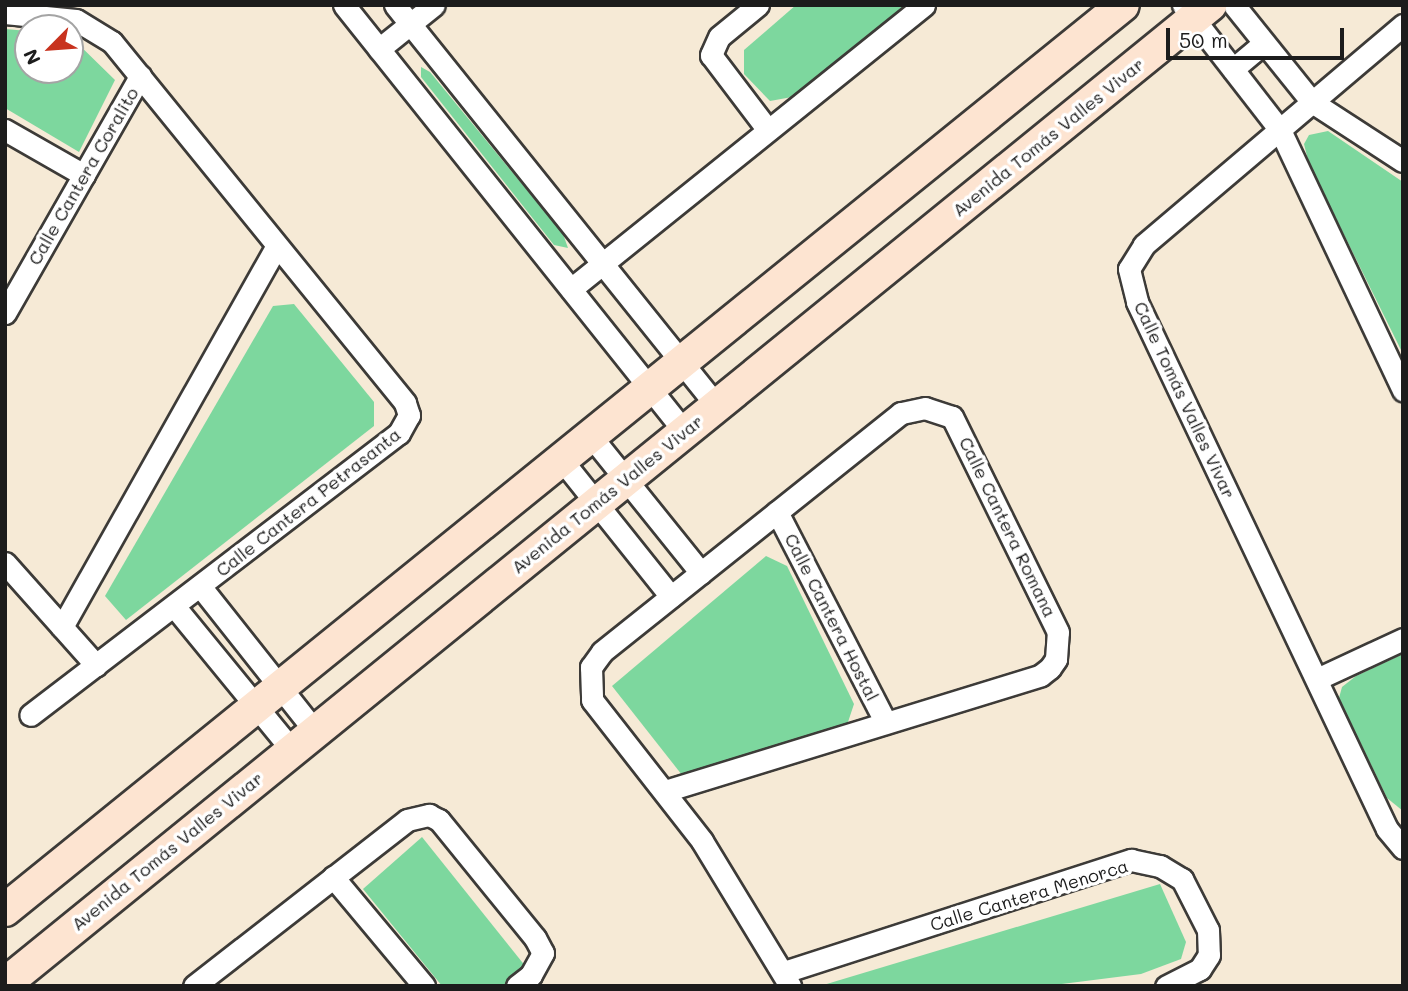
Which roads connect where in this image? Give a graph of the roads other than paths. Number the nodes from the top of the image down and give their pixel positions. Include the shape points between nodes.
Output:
1 (344, 5) edge
2 (395, 5) edge
3 (434, 5) edge
4 (758, 5) edge
5 (924, 5) edge
6 (1123, 5) edge
7 (1234, 5) edge
8 (1195, 10) edge
9 (5, 13) edge
10 (410, 24) junction
11 (1403, 25) edge
12 (1265, 43) junction
13 (379, 49) junction
14 (1233, 69) junction
15 (141, 76) junction
16 (1312, 102) junction
17 (5, 130) edge
18 (768, 130) junction
19 (1280, 130) junction
20 (1403, 160) edge
21 (84, 175) junction
22 (277, 246) junction
23 (601, 264) junction
24 (571, 289) junction
25 (5, 313) edge
26 (680, 360) junction
27 (649, 386) junction
28 (1403, 390) edge
29 (716, 405) junction
30 (684, 431) junction
31 (590, 435) junction
32 (562, 459) junction
33 (625, 479) junction
34 (596, 502) junction
35 (651, 512) junction
36 (777, 512) junction
37 (622, 535) junction
38 (5, 563) edge
39 (701, 573) junction
40 (200, 586) junction
41 (671, 597) junction
42 (174, 606) junction
43 (62, 627) junction
44 (1403, 639) edge
45 (254, 654) junction
46 (96, 665) junction
47 (228, 672) junction
48 (1317, 679) junction
49 (267, 697) junction
50 (30, 715) dead end
51 (886, 723) junction
52 (303, 740) junction
53 (665, 791) junction
54 (1403, 848) edge
55 (333, 877) junction
56 (5, 909) edge
57 (787, 979) edge
58 (5, 984) edge
59 (194, 986) edge
60 (424, 986) edge
61 (517, 986) edge
62 (1166, 986) edge

1 - 13 street
2 - 10 street
3 - 10 street
4 - 18 street via 714,42 711,55
5 - 18 street
6 - 26 main road
7 - 12 street
8 - 14 street
8 - 29 main road, Avenida Tomás Valles Vivar
9 - 15 street, Calle Cantera Petrasanta via 76,20 93,27
10 - 13 street
10 - 23 street
11 - 16 street, Calle Tomás Valles Vivar
12 - 14 street
12 - 16 street
13 - 24 street
14 - 19 street
15 - 21 street, Calle Cantera Coralito
15 - 22 street, Calle Cantera Petrasanta
16 - 19 street, Calle Tomás Valles Vivar
16 - 20 street
17 - 21 street
18 - 23 street
19 - 28 street
19 - 48 street, Calle Tomás Valles Vivar via 1144,245 1129,269 1137,302
21 - 25 street, Calle Cantera Coralito
22 - 40 street, Calle Cantera Petrasanta via 405,403 409,415 400,433
22 - 43 street
23 - 24 street
23 - 26 street
24 - 27 street
26 - 27 main road
26 - 29 street
27 - 30 street
27 - 31 main road
29 - 30 main road, Avenida Tomás Valles Vivar
30 - 33 main road, Avenida Tomás Valles Vivar
31 - 32 main road
31 - 33 street
32 - 34 street
32 - 49 main road
33 - 34 main road, Avenida Tomás Valles Vivar
33 - 35 street
34 - 37 street
34 - 52 main road, Avenida Tomás Valles Vivar
35 - 37 street
35 - 39 street
36 - 39 street, Calle Cantera Romana
36 - 51 street, Calle Cantera Hostal
36 - 51 street, Calle Cantera Romana via 914,408 940,411 961,429 1053,618 1058,632 1056,659 1041,675
37 - 41 street
38 - 43 street
39 - 41 street, Calle Cantera Romana
40 - 42 street, Calle Cantera Petrasanta
40 - 45 street
41 - 53 street, Calle Cantera Romana via 596,658 589,682 592,700
42 - 46 street, Calle Cantera Petrasanta
42 - 47 street
43 - 46 street
44 - 48 street
45 - 47 street
45 - 49 street
46 - 50 street, Calle Cantera Petrasanta
47 - 49 street
48 - 54 street, Calle Tomás Valles Vivar via 1387,829
49 - 52 street
49 - 52 street
49 - 56 main road
51 - 53 street, Calle Cantera Romana
52 - 58 main road, Avenida Tomás Valles Vivar
53 - 57 street, Calle Cantera Romana via 702,841
55 - 59 street
55 - 60 street
55 - 61 street via 407,820 429,815 439,820 543,953 531,975
57 - 62 street, Calle Cantera Menorca via 1131,860 1160,866 1182,879 1208,930 1209,955 1200,969

